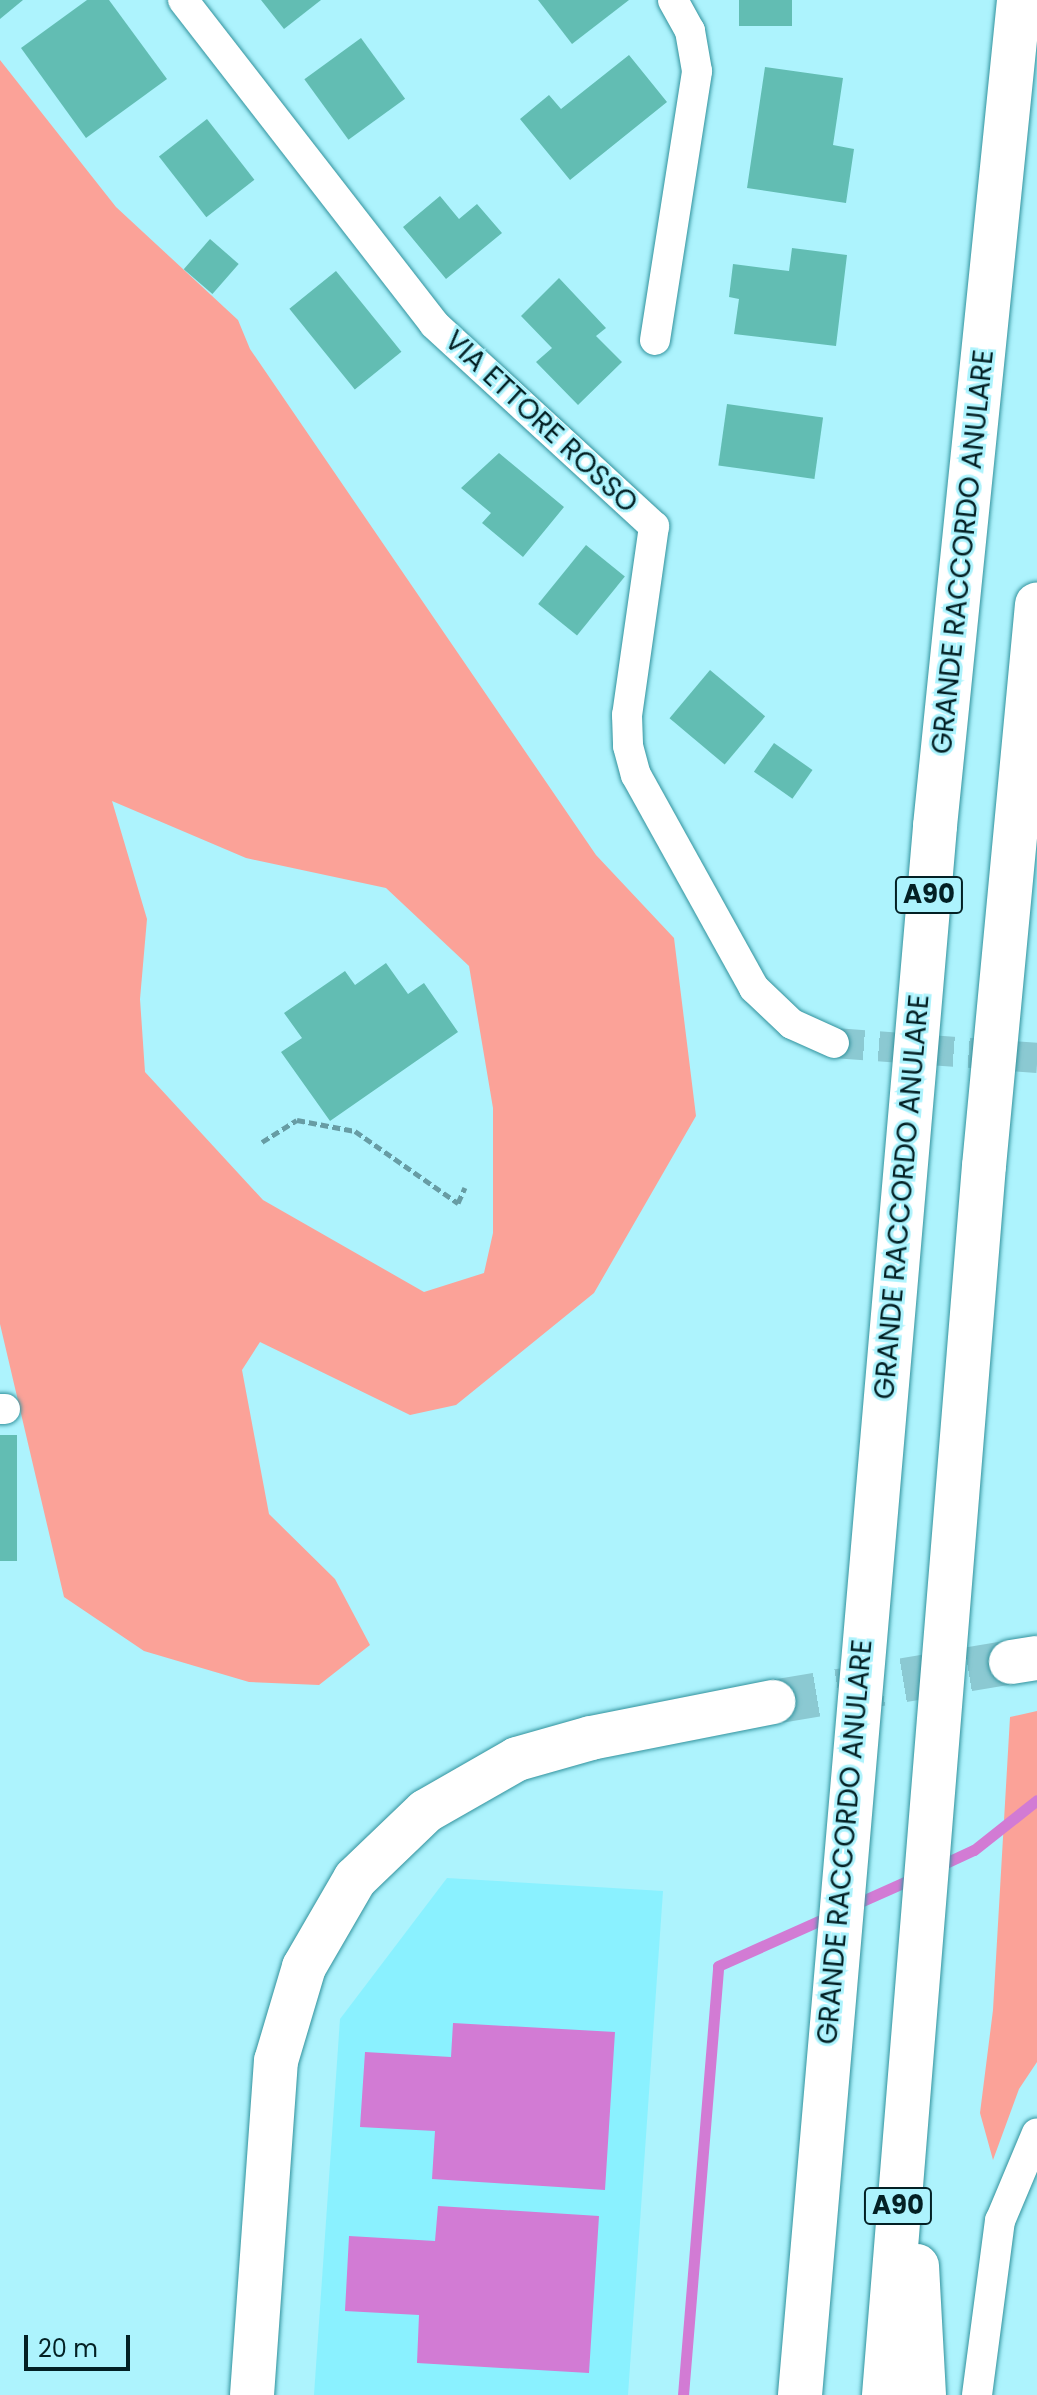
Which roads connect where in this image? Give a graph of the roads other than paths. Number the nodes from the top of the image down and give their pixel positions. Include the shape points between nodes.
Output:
1 (183, 0) edge
2 (673, 0) edge
3 (1019, 0) edge
4 (655, 340) dead end
5 (1037, 604) edge
6 (834, 1043) tunnel mouth
7 (773, 1702) tunnel mouth
8 (906, 2098) junction
9 (1037, 2133) edge
10 (252, 2395) edge
11 (800, 2395) edge
12 (884, 2395) edge
13 (924, 2395) edge
14 (977, 2395) edge

1 - 6 street, VIA ETTORE ROSSO via 434,324 654,526 627,715 636,775 754,988 792,1024
2 - 4 street via 690,31 697,71
3 - 11 main road, GRANDE RACCORDO ANULARE / A90 via 938,795
5 - 8 main road, A90
7 - 10 main road via 591,1738 517,1759 426,1811 355,1879 304,1967 276,2061
8 - 12 main road, A90
8 - 13 main road
9 - 14 street via 1000,2221

